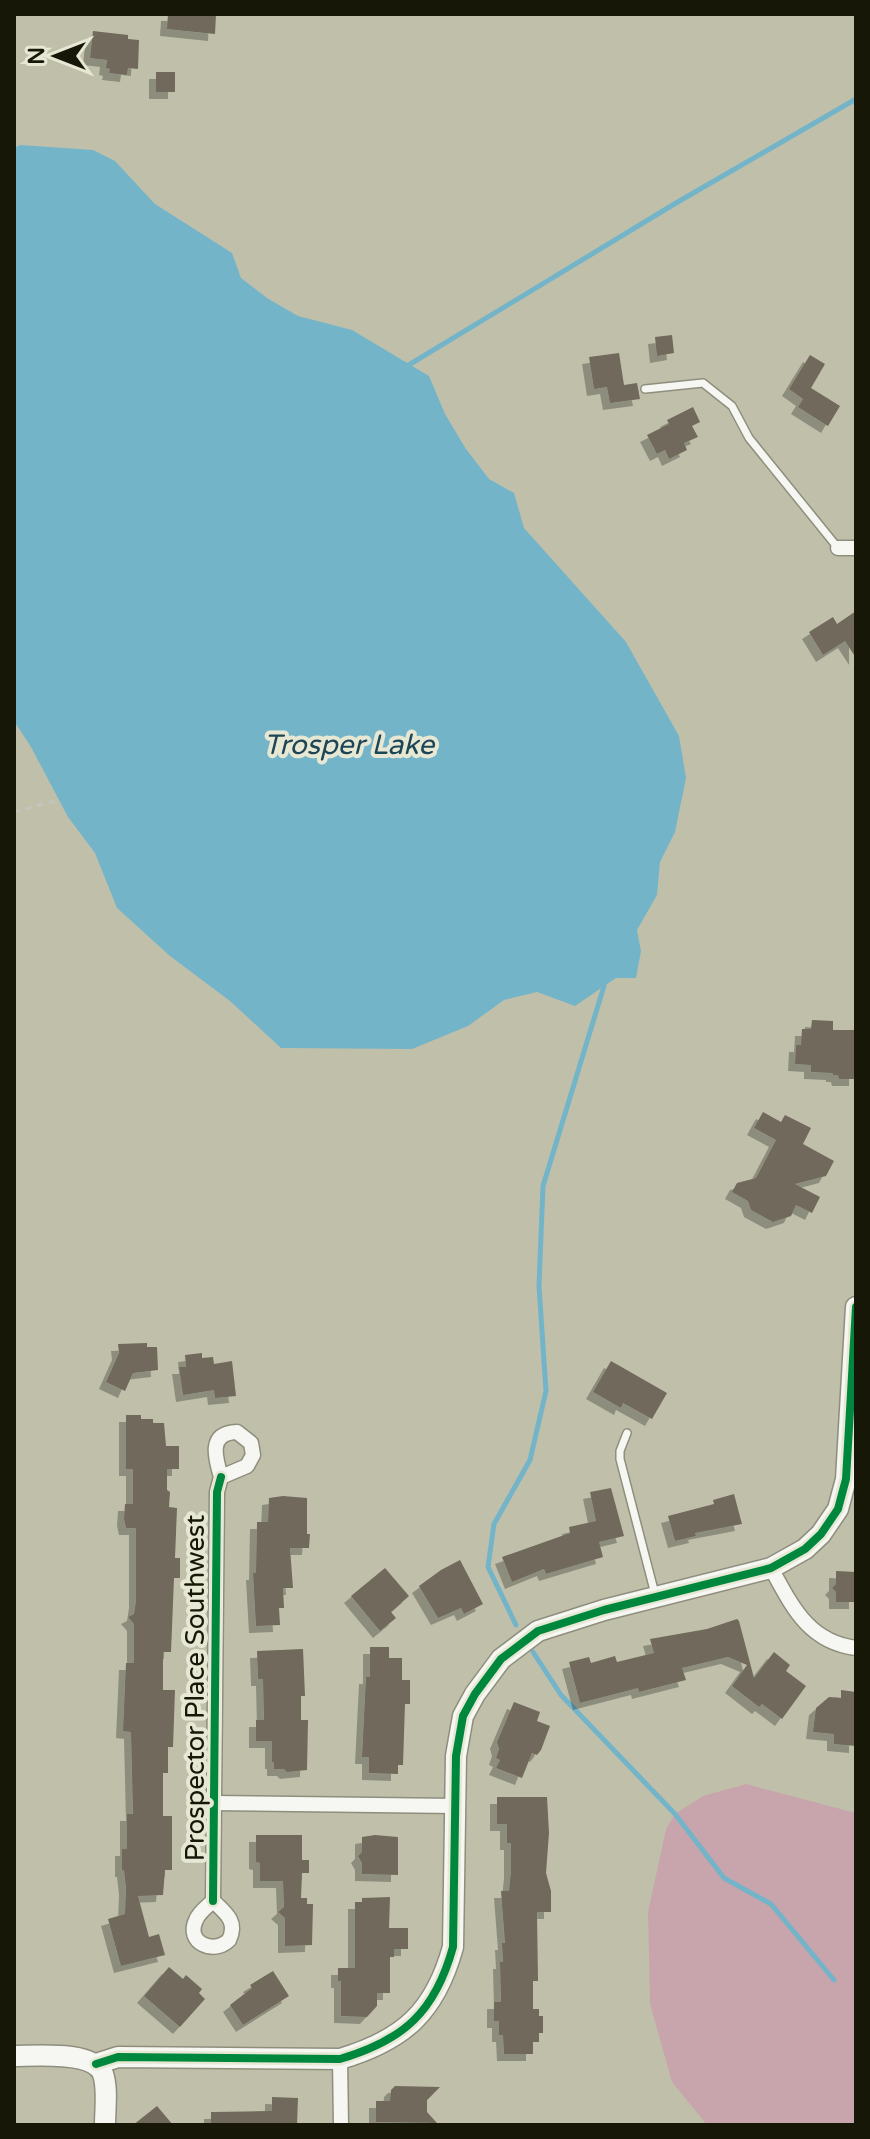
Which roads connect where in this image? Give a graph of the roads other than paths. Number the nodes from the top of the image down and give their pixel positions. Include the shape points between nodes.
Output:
1 (645, 389) dead end
2 (838, 548) joint
3 (856, 548) edge
4 (856, 1307) edge
5 (852, 1424) edge
6 (627, 1433) dead end
7 (221, 1477) dead end
8 (771, 1568) junction
9 (655, 1596) junction
10 (856, 1648) edge
11 (215, 1803) junction
12 (455, 1806) junction
13 (213, 1901) dead end
14 (14, 2056) edge
15 (340, 2059) junction
16 (96, 2064) junction
17 (105, 2125) edge
18 (341, 2125) edge

1 - 2 lane via 703,383 732,406 749,438
2 - 3 street
4 - 5 street
5 - 8 street via 838,1509 814,1541
6 - 9 lane via 620,1459
7 - 11 street, Prospector Place Southwest
8 - 9 street
8 - 10 street via 803,1622 821,1636
9 - 12 street via 538,1631 501,1659 463,1716
11 - 12 street
11 - 13 street, Prospector Place Southwest
12 - 15 street via 455,1917 444,1977 424,2010 400,2033
14 - 16 street via 79,2058
15 - 16 street via 118,2057
15 - 18 street
16 - 17 street via 105,2083

